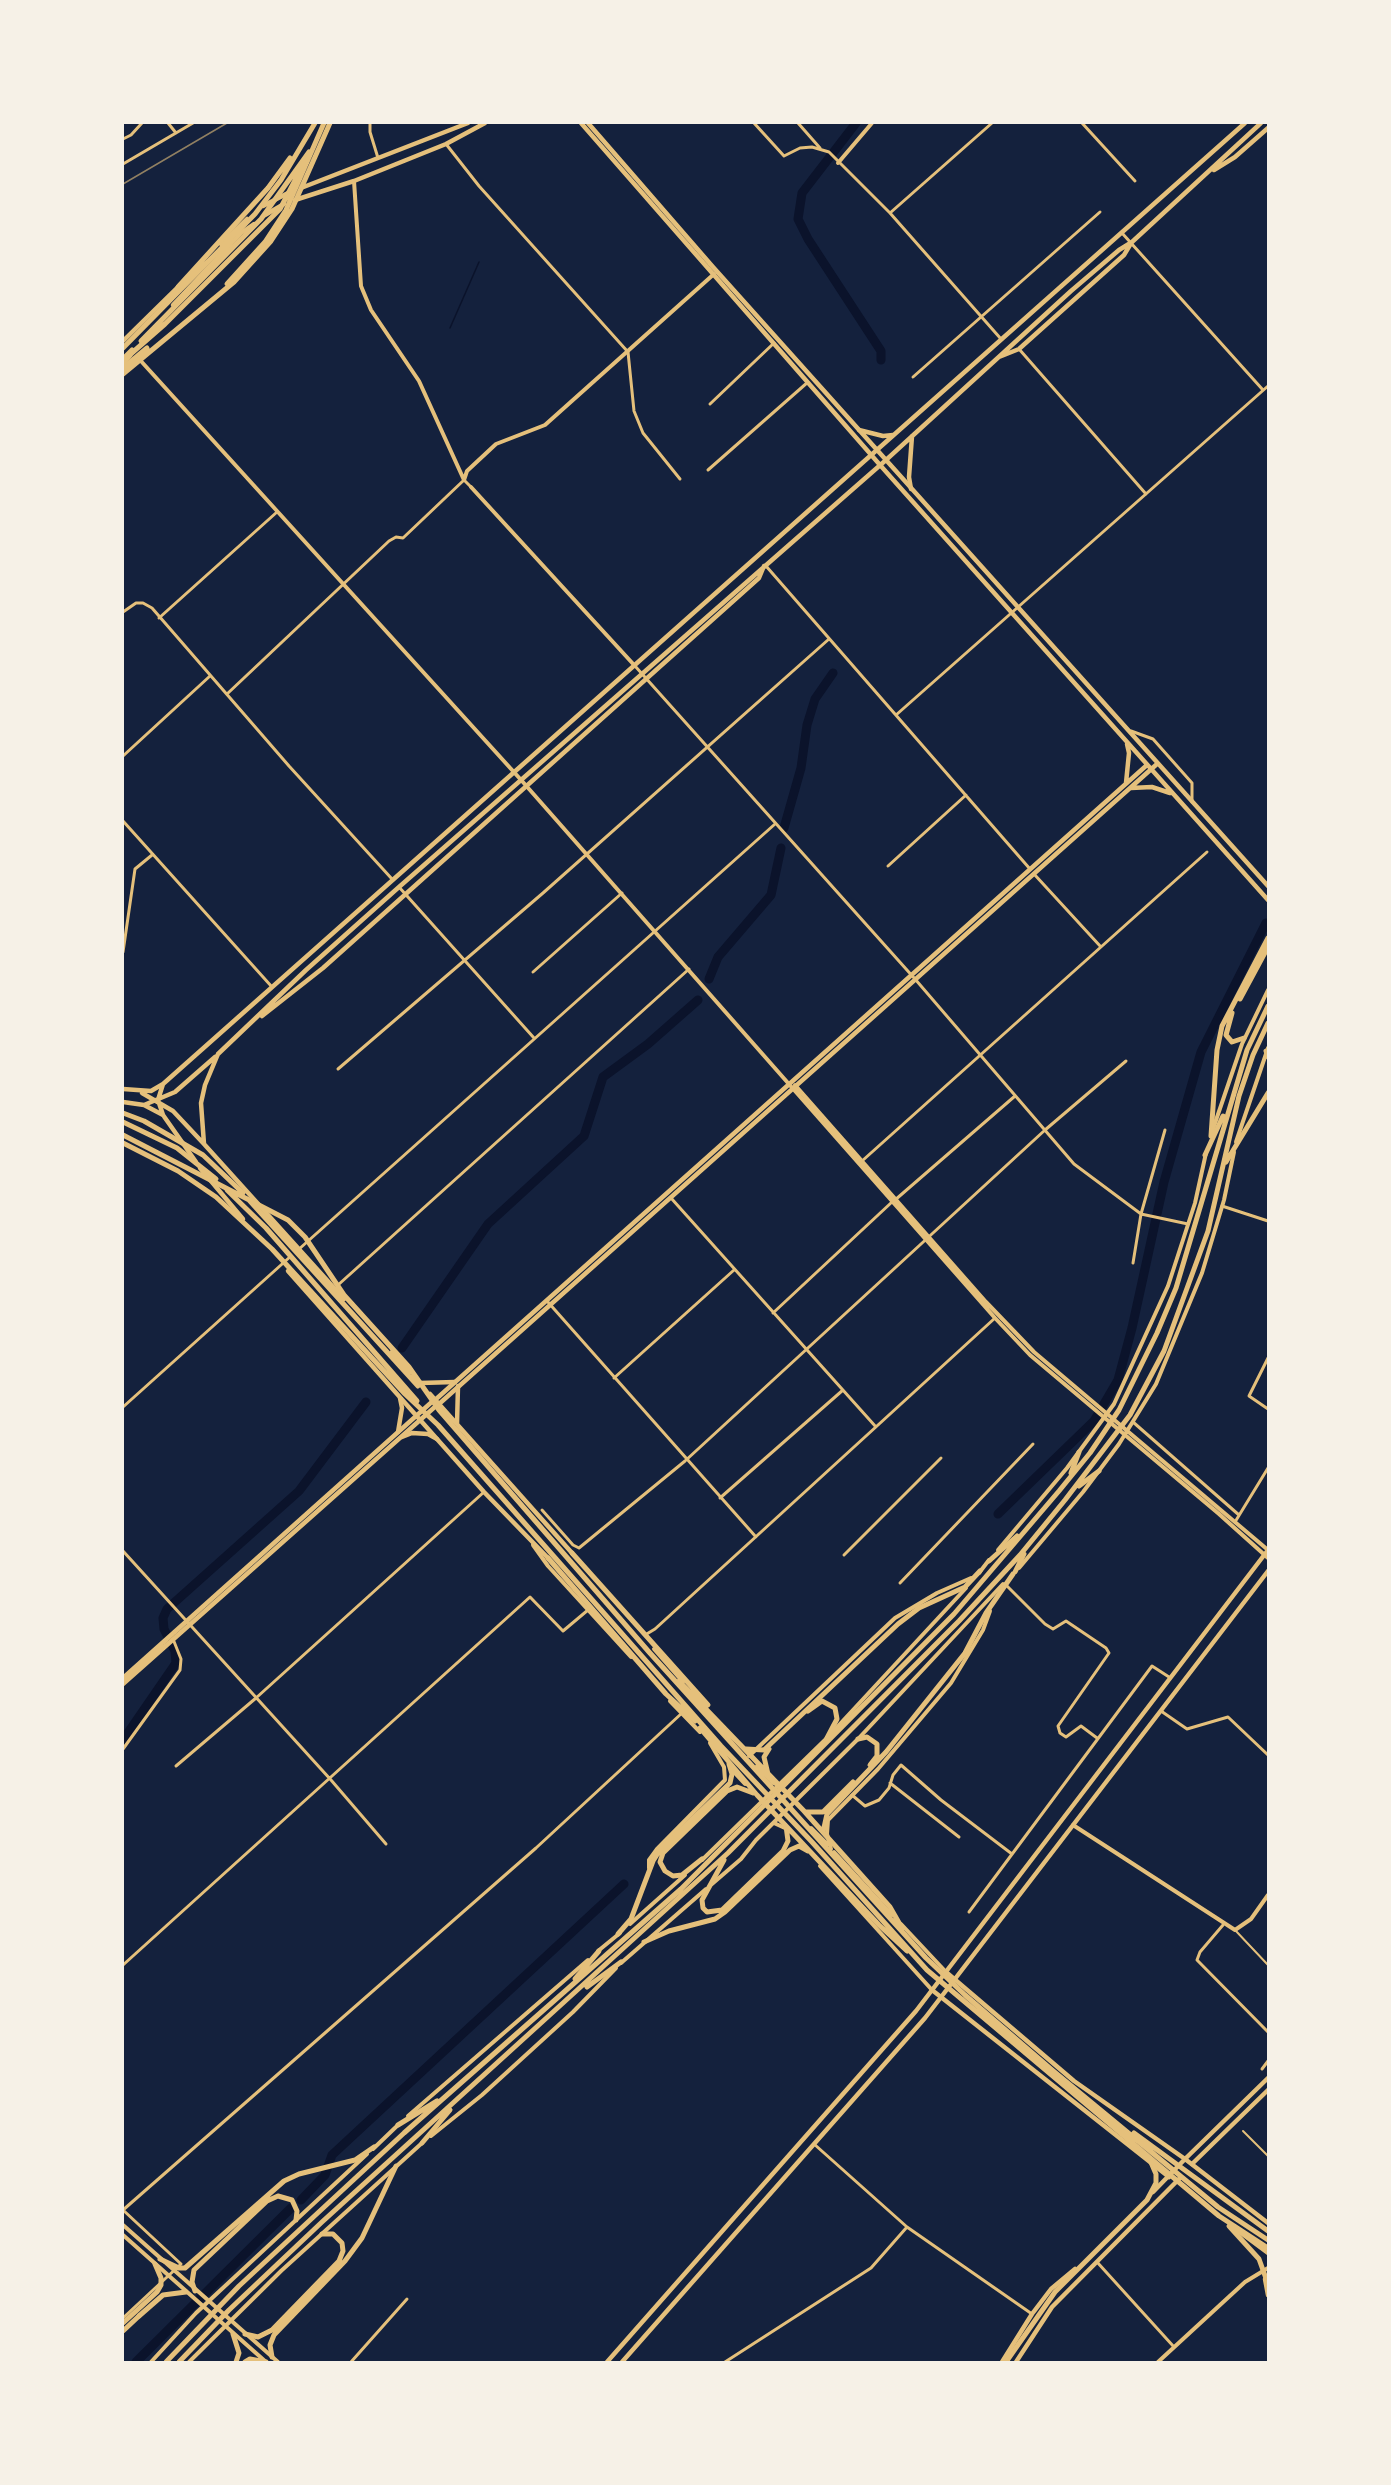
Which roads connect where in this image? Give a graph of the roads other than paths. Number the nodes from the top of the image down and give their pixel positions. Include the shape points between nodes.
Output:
1 (142, 123) edge
2 (168, 123) edge
3 (193, 123) edge
4 (315, 123) edge
5 (327, 123) edge
6 (370, 123) edge
7 (468, 123) edge
8 (485, 123) edge
9 (581, 123) edge
10 (588, 123) edge
11 (754, 123) edge
12 (798, 123) edge
13 (872, 123) edge
14 (992, 123) edge
15 (1082, 123) edge
16 (1245, 123) edge
17 (1260, 123) edge
18 (1268, 128) edge
19 (176, 134) junction
20 (306, 138) junction
21 (123, 139) edge
22 (446, 144) junction
23 (821, 149) junction
24 (309, 152) junction
25 (379, 160) junction
26 (838, 162) junction
27 (123, 164) edge
28 (1206, 175) junction
29 (354, 181) junction
30 (1135, 181) dead end
31 (1100, 212) dead end
32 (890, 213) junction
33 (1122, 233) junction
34 (1132, 242) junction
35 (715, 273) junction
36 (172, 294) junction
37 (980, 315) junction
38 (1003, 340) junction
39 (123, 341) edge
40 (774, 343) junction
41 (123, 348) edge
42 (1019, 349) junction
43 (133, 352) junction
44 (628, 352) junction
45 (996, 358) junction
46 (123, 359) edge
47 (123, 366) edge
48 (123, 374) edge
49 (913, 377) dead end
50 (808, 382) junction
51 (1268, 386) edge
52 (1263, 390) junction
53 (710, 404) dead end
54 (859, 430) junction
55 (895, 434) junction
56 (912, 436) junction
57 (876, 449) junction
58 (871, 454) junction
59 (886, 460) junction
60 (880, 465) junction
61 (708, 470) dead end
62 (680, 478) dead end
63 (464, 480) junction
64 (471, 487) joint
65 (911, 489) junction
66 (1146, 494) junction
67 (278, 511) junction
68 (764, 565) junction
69 (345, 584) junction
70 (1019, 608) junction
71 (123, 612) edge
72 (1014, 612) junction
73 (159, 618) junction
74 (829, 639) junction
75 (634, 666) junction
76 (642, 673) junction
77 (210, 676) junction
78 (647, 679) junction
79 (227, 694) junction
80 (896, 716) junction
81 (1126, 729) junction
82 (1126, 741) junction
83 (708, 747) junction
84 (123, 756) edge
85 (1155, 761) junction
86 (1148, 767) junction
87 (515, 773) junction
88 (522, 781) junction
89 (1126, 783) junction
90 (526, 786) junction
91 (1130, 788) junction
92 (1172, 794) junction
93 (966, 795) junction
94 (1192, 804) junction
95 (123, 821) edge
96 (775, 824) junction
97 (1207, 852) dead end
98 (587, 854) junction
99 (152, 855) junction
100 (888, 866) dead end
101 (1030, 869) junction
102 (1034, 874) junction
103 (392, 879) junction
104 (1268, 886) edge
105 (399, 887) junction
106 (406, 893) junction
107 (622, 893) junction
108 (1268, 900) edge
109 (655, 932) junction
110 (1268, 938) edge
111 (1101, 947) junction
112 (1268, 947) edge
113 (123, 952) edge
114 (465, 960) junction
115 (689, 969) junction
116 (533, 972) dead end
117 (913, 977) junction
118 (272, 987) junction
119 (1268, 990) edge
120 (1268, 1006) edge
121 (255, 1021) junction
122 (1268, 1023) edge
123 (534, 1038) junction
124 (1244, 1038) junction
125 (1267, 1052) edge
126 (218, 1054) junction
127 (980, 1056) junction
128 (1126, 1061) dead end
129 (338, 1069) dead end
130 (163, 1084) junction
131 (793, 1086) junction
132 (123, 1089) edge
133 (140, 1092) junction
134 (1268, 1093) edge
135 (1015, 1096) junction
136 (1231, 1099) junction
137 (158, 1100) junction
138 (123, 1102) edge
139 (144, 1105) junction
140 (123, 1113) edge
141 (163, 1115) junction
142 (123, 1122) edge
143 (1045, 1130) junction
144 (1165, 1130) dead end
145 (123, 1135) edge
146 (1211, 1136) junction
147 (123, 1143) edge
148 (204, 1144) junction
149 (1235, 1147) junction
150 (1205, 1155) junction
151 (862, 1161) junction
152 (1222, 1168) junction
153 (668, 1196) junction
154 (894, 1201) junction
155 (1222, 1206) junction
156 (1141, 1214) junction
157 (1268, 1221) edge
158 (1188, 1224) junction
159 (927, 1240) junction
160 (300, 1248) junction
161 (1133, 1263) dead end
162 (283, 1264) junction
163 (734, 1270) junction
164 (334, 1288) junction
165 (548, 1303) junction
166 (773, 1313) junction
167 (995, 1318) junction
168 (807, 1350) junction
169 (1268, 1359) edge
170 (614, 1378) junction
171 (420, 1383) junction
172 (457, 1384) junction
173 (843, 1390) junction
174 (400, 1398) junction
175 (438, 1404) junction
176 (123, 1407) edge
177 (1268, 1409) edge
178 (418, 1418) junction
179 (1133, 1422) junction
180 (457, 1424) junction
181 (438, 1425) junction
182 (876, 1427) junction
183 (400, 1434) junction
184 (437, 1439) junction
185 (1033, 1444) dead end
186 (1079, 1452) junction
187 (940, 1458) dead end
188 (686, 1459) junction
189 (1268, 1468) edge
190 (1099, 1471) junction
191 (1068, 1480) junction
192 (484, 1492) junction
193 (1071, 1493) junction
194 (720, 1498) junction
195 (542, 1510) dead end
196 (1220, 1512) junction
197 (1239, 1515) junction
198 (1236, 1522) junction
199 (1030, 1525) junction
200 (756, 1537) junction
201 (530, 1540) junction
202 (1029, 1545) junction
203 (123, 1551) edge
204 (572, 1553) junction
205 (1267, 1554) edge
206 (844, 1555) dead end
207 (548, 1558) joint
208 (989, 1561) junction
209 (1268, 1570) edge
210 (978, 1573) junction
211 (1014, 1573) junction
212 (900, 1583) dead end
213 (1006, 1585) junction
214 (994, 1601) junction
215 (588, 1610) junction
216 (189, 1622) junction
217 (644, 1636) junction
218 (626, 1638) junction
219 (170, 1640) junction
220 (649, 1652) junction
221 (123, 1678) edge
222 (1170, 1678) junction
223 (123, 1684) edge
224 (256, 1698) junction
225 (1161, 1711) junction
226 (682, 1713) junction
227 (715, 1717) junction
228 (694, 1721) junction
229 (827, 1738) junction
230 (858, 1738) junction
231 (1097, 1738) junction
232 (710, 1742) junction
233 (123, 1749) edge
234 (744, 1749) junction
235 (1268, 1755) edge
236 (748, 1756) junction
237 (729, 1763) junction
238 (176, 1766) dead end
239 (769, 1776) junction
240 (331, 1779) junction
241 (890, 1783) junction
242 (779, 1785) junction
243 (757, 1795) junction
244 (852, 1795) junction
245 (799, 1798) junction
246 (756, 1807) junction
247 (804, 1811) junction
248 (774, 1823) junction
249 (785, 1824) junction
250 (1073, 1825) junction
251 (824, 1833) junction
252 (959, 1837) dead end
253 (386, 1844) dead end
254 (831, 1849) junction
255 (662, 1852) junction
256 (728, 1853) junction
257 (812, 1853) junction
258 (1012, 1854) junction
259 (702, 1859) junction
260 (648, 1873) junction
261 (706, 1889) junction
262 (1268, 1895) edge
263 (723, 1911) junction
264 (969, 1912) dead end
265 (1224, 1925) junction
266 (1235, 1930) junction
267 (618, 1934) junction
268 (907, 1937) junction
269 (644, 1942) junction
270 (599, 1951) junction
271 (917, 1959) junction
272 (621, 1962) junction
273 (123, 1965) edge
274 (1268, 1965) edge
275 (946, 1972) junction
276 (954, 1980) junction
277 (932, 1990) junction
278 (562, 1995) junction
279 (941, 1997) junction
280 (564, 2004) junction
281 (1268, 2032) edge
282 (1268, 2061) edge
283 (1262, 2069) dead end
284 (1268, 2078) edge
285 (853, 2083) junction
286 (460, 2084) junction
287 (861, 2090) junction
288 (1268, 2090) edge
289 (466, 2092) junction
290 (1110, 2117) junction
291 (398, 2125) junction
292 (1243, 2131) dead end
293 (422, 2143) junction
294 (814, 2144) junction
295 (374, 2147) junction
296 (1140, 2151) junction
297 (1268, 2155) edge
298 (1185, 2159) junction
299 (1192, 2164) junction
300 (396, 2166) junction
301 (1169, 2177) junction
302 (1176, 2182) junction
303 (123, 2210) edge
304 (1215, 2212) junction
305 (296, 2220) junction
306 (1268, 2223) edge
307 (123, 2225) edge
308 (907, 2227) junction
309 (1268, 2231) edge
310 (322, 2234) junction
311 (123, 2236) edge
312 (1268, 2240) edge
313 (1255, 2246) junction
314 (1268, 2248) edge
315 (1268, 2253) edge
316 (160, 2259) junction
317 (1096, 2261) junction
318 (155, 2264) junction
319 (334, 2270) junction
320 (1266, 2270) edge
321 (1268, 2284) edge
322 (195, 2291) junction
323 (186, 2292) junction
324 (1268, 2295) edge
325 (408, 2299) dead end
326 (137, 2314) junction
327 (1032, 2314) junction
328 (123, 2318) edge
329 (123, 2323) edge
330 (123, 2331) edge
331 (233, 2334) junction
332 (244, 2334) junction
333 (1174, 2347) junction
334 (1016, 2349) junction
335 (272, 2357) junction
336 (1004, 2361) edge
337 (1015, 2361) edge
338 (151, 2362) edge
339 (166, 2362) edge
340 (179, 2362) edge
341 (189, 2362) edge
342 (236, 2362) edge
343 (245, 2362) edge
344 (266, 2362) edge
345 (278, 2362) edge
346 (351, 2362) edge
347 (607, 2362) edge
348 (622, 2362) edge
349 (725, 2362) edge
350 (1158, 2362) edge

1 - 21 street
2 - 19 street
3 - 19 street
4 - 20 highway
5 - 24 highway
5 - 47 highway via 286,210 265,242 228,283
5 - 48 highway via 292,209 271,241 234,282
6 - 25 street via 369,132
7 - 25 main road
8 - 22 main road
9 - 35 main road
10 - 35 main road
11 - 23 street via 784,156 800,148
12 - 23 street
13 - 26 street
14 - 32 street
15 - 30 street
16 - 33 main road
17 - 28 main road
18 - 28 main road via 1235,157
19 - 27 street
20 - 36 highway via 268,188
20 - 41 highway via 255,214
22 - 29 main road
22 - 44 street
23 - 26 street via 830,152
24 - 43 highway via 280,208
24 - 46 highway via 261,219
25 - 36 main road via 270,200 235,229
26 - 32 street
28 - 34 main road
29 - 43 main road via 275,208 241,232
29 - 63 street via 361,286 371,310 419,381
31 - 37 street
32 - 37 street
33 - 34 street
33 - 38 main road
34 - 42 main road via 1124,255
34 - 45 main road
34 - 52 street
35 - 40 main road
35 - 44 street
35 - 54 main road
36 - 39 main road
37 - 38 street
37 - 49 street
38 - 55 main road
40 - 50 main road
40 - 53 street
42 - 45 main road
42 - 66 street
43 - 47 main road
43 - 67 street
44 - 62 street via 634,411 643,433
44 - 63 street via 545,425 496,444 467,471
45 - 56 main road
50 - 58 main road
50 - 61 street
51 - 52 street
52 - 66 street
54 - 55 main road via 883,436
54 - 57 main road
55 - 57 main road
56 - 59 main road
56 - 65 main road
57 - 58 main road
57 - 59 main road
58 - 60 main road
58 - 75 main road
59 - 60 main road
59 - 65 main road
60 - 68 main road
60 - 72 main road
63 - 64 street
63 - 69 street via 403,538 395,535
64 - 75 street
65 - 70 main road
66 - 70 street
67 - 69 street
67 - 73 street
68 - 74 street
68 - 76 main road
68 - 78 main road via 759,578
69 - 79 street
69 - 87 street
70 - 72 street
70 - 81 main road
71 - 73 street via 143,603
72 - 80 street
72 - 82 main road
73 - 77 street
74 - 80 street
74 - 83 street
75 - 76 street
75 - 87 main road
76 - 78 street
76 - 88 main road
77 - 79 street
77 - 84 street
78 - 83 street
78 - 90 main road
79 - 103 street
80 - 93 street
81 - 85 main road
81 - 94 street via 1153,739 1192,783
82 - 86 main road
82 - 89 main road
83 - 96 street
83 - 98 street
85 - 86 main road
85 - 94 main road
86 - 89 main road
86 - 91 main road
86 - 92 main road
87 - 88 street
87 - 103 main road
88 - 90 street
88 - 105 main road
89 - 101 main road
90 - 98 street
90 - 106 main road
91 - 92 main road via 1152,787
91 - 102 main road
92 - 108 main road
93 - 100 street
93 - 101 street
94 - 104 main road
95 - 99 street
96 - 109 street
96 - 117 street
97 - 111 street
98 - 107 street
98 - 114 street
99 - 113 street via 135,870
99 - 118 street
101 - 102 street
101 - 117 main road
102 - 111 street
102 - 117 main road
103 - 118 main road
105 - 106 street
105 - 121 main road
106 - 114 street
106 - 121 main road via 323,968
107 - 109 street
107 - 116 street
109 - 115 street
109 - 123 street
110 - 146 highway via 1222,1026
111 - 127 street
112 - 124 highway via 1230,1017 1226,1032 1232,1042
114 - 123 street
114 - 129 street
115 - 131 street
115 - 164 street
117 - 127 street
117 - 131 main road
118 - 130 main road
119 - 124 street
120 - 136 highway via 1247,1050
121 - 126 main road
122 - 152 highway via 1239,1096
123 - 160 street
124 - 146 street
125 - 149 street
126 - 137 main road via 175,1092
126 - 148 main road via 205,1085 200,1117
127 - 135 street
127 - 151 street
128 - 143 street
130 - 133 main road
130 - 137 main road
131 - 151 street
131 - 153 main road
131 - 154 street
132 - 133 main road
133 - 137 main road
134 - 149 highway
135 - 143 street
135 - 154 street
136 - 150 highway
136 - 191 highway via 1169,1306 1119,1410
137 - 139 main road
137 - 141 main road
137 - 148 main road
138 - 139 main road
139 - 141 main road
140 - 175 highway via 203,1155 234,1183
141 - 162 main road via 208,1180
142 - 181 highway via 177,1148 238,1200
143 - 156 street via 1074,1164
143 - 159 street
144 - 156 street
145 - 175 highway via 288,1220 344,1295
146 - 150 street
147 - 181 highway via 178,1172 241,1218
148 - 160 main road
149 - 152 highway
149 - 155 street
150 - 158 street
151 - 154 street
152 - 193 highway via 1208,1232 1164,1351 1130,1415
153 - 163 street
153 - 165 main road
154 - 159 street
154 - 166 street
155 - 157 street
155 - 179 street via 1194,1297 1160,1376
156 - 158 street
156 - 161 street
158 - 186 street via 1142,1347 1114,1404
159 - 167 street
159 - 168 street
159 - 196 street via 1034,1352
160 - 162 street
160 - 164 main road
162 - 174 main road
162 - 176 street
163 - 166 street
163 - 170 street
164 - 171 main road
165 - 170 street
165 - 172 main road
166 - 168 street
167 - 182 street
167 - 196 street via 1030,1355
168 - 173 street
168 - 188 street
169 - 177 street via 1249,1396
170 - 188 street
171 - 172 main road
171 - 175 main road
172 - 175 main road
172 - 180 main road
173 - 182 street
173 - 194 street
174 - 178 main road
174 - 183 main road
175 - 178 main road
175 - 180 main road
175 - 220 highway
178 - 183 main road
178 - 184 main road
179 - 190 street
179 - 197 street
180 - 204 main road
181 - 218 highway
182 - 200 street
183 - 184 main road via 428,1434
183 - 216 main road
184 - 192 main road
185 - 212 street
186 - 191 highway
186 - 208 street
187 - 206 street
188 - 194 street
188 - 195 street via 579,1548
189 - 197 street
190 - 193 highway
190 - 211 street
191 - 199 highway
192 - 201 main road
192 - 224 street
193 - 202 highway
194 - 200 street
196 - 198 street
196 - 205 street
197 - 198 street
198 - 205 street
199 - 208 highway
199 - 278 highway via 954,1614 742,1829
200 - 217 street
201 - 207 main road
201 - 215 street
202 - 211 highway
202 - 256 highway via 959,1621
203 - 216 street
204 - 217 street
204 - 227 highway via 701,1695
205 - 222 main road
207 - 228 highway
208 - 210 street
209 - 225 main road
210 - 229 street
210 - 234 highway via 965,1587 919,1608 764,1750
210 - 236 street via 895,1618
211 - 213 highway
211 - 230 street
213 - 214 highway
213 - 231 street via 1045,1624 1053,1629 1066,1621 1109,1653 1058,1725 1066,1737 1081,1726
214 - 244 street via 983,1630 951,1683
214 - 251 highway via 965,1653 882,1757 827,1814
215 - 226 street
215 - 240 street via 563,1631 530,1597
216 - 219 main road
216 - 224 street
217 - 236 street
218 - 228 highway
218 - 271 highway
219 - 221 main road
219 - 223 main road
219 - 233 street via 181,1659 180,1670
220 - 227 highway
220 - 268 highway
222 - 231 street via 1152,1666
222 - 275 main road
224 - 238 street
224 - 240 street
225 - 235 street via 1187,1729 1228,1717
225 - 250 main road
226 - 232 street
226 - 303 street via 536,1848
227 - 234 highway
228 - 237 highway
229 - 239 highway via 837,1713 822,1701 767,1751 764,1757
229 - 242 street
230 - 245 street
230 - 247 highway via 867,1737 877,1743 879,1752 869,1766 823,1812
231 - 258 street
232 - 246 street via 756,1796
232 - 260 street via 724,1767 725,1780 657,1849 649,1860
234 - 239 highway
236 - 242 street via 772,1783
237 - 243 highway
237 - 255 highway via 730,1783
239 - 247 highway
240 - 253 street
240 - 273 street
241 - 244 street via 879,1800 866,1806
241 - 252 street
241 - 258 street via 901,1765
242 - 246 street
243 - 249 highway
243 - 255 highway via 743,1787 733,1787
244 - 254 street via 828,1820
245 - 248 street
245 - 254 street via 802,1819
246 - 259 street
247 - 251 highway
248 - 261 street
248 - 277 street via 788,1830
249 - 257 highway
249 - 263 highway via 787,1846
250 - 265 street
250 - 276 main road
251 - 268 highway via 890,1907
254 - 275 street
255 - 259 highway via 660,1862 664,1871 673,1876 682,1875
255 - 260 highway
256 - 261 highway
256 - 280 highway
257 - 263 highway via 799,1846 790,1850
257 - 271 highway via 898,1945
258 - 264 street
259 - 267 street
260 - 267 highway via 631,1919
261 - 263 highway via 703,1908
261 - 269 street
262 - 266 street via 1251,1919
263 - 269 highway via 715,1919
265 - 266 street
265 - 281 street via 1197,1960
266 - 274 street
267 - 270 street
268 - 290 highway via 965,1995
269 - 272 street
270 - 278 highway
270 - 291 street
271 - 296 highway via 960,2001
272 - 280 highway
272 - 293 street via 573,2012
275 - 276 main road
275 - 277 main road
276 - 279 main road
276 - 298 main road via 1074,2081
277 - 279 main road
277 - 285 main road
278 - 286 highway
279 - 287 main road
279 - 301 main road
280 - 289 highway
282 - 283 street
284 - 298 main road
285 - 287 main road
285 - 347 main road
286 - 291 highway
286 - 339 highway via 239,2286
287 - 294 main road
288 - 299 main road
289 - 293 highway
289 - 340 highway via 246,2293
290 - 309 highway
290 - 312 highway via 1218,2206
291 - 295 street
292 - 297 street
293 - 300 street
294 - 308 street
294 - 348 main road
295 - 305 street
295 - 316 highway via 355,2160 284,2181 185,2268
296 - 304 highway
296 - 334 highway via 1153,2165 1153,2192 1055,2292
298 - 299 main road
298 - 301 main road
299 - 302 main road
299 - 306 main road
300 - 310 street
300 - 319 highway via 370,2227
301 - 302 main road
301 - 327 main road via 1051,2289
302 - 313 main road
302 - 317 main road
303 - 328 street via 181,2264
304 - 314 highway
304 - 321 highway via 1259,2259
305 - 322 highway via 294,2202 288,2197 267,2201 199,2264 192,2274
305 - 338 street via 196,2313
307 - 316 street
308 - 327 street
308 - 349 street via 871,2268
310 - 319 highway via 333,2234 342,2243 342,2256
310 - 341 street
311 - 318 street
313 - 315 main road
313 - 320 main road
316 - 322 street
317 - 333 street
317 - 337 main road via 1052,2307
318 - 323 street
318 - 326 highway via 161,2285
319 - 332 highway via 272,2330 258,2337
319 - 335 highway via 274,2335 270,2345
320 - 324 main road
320 - 333 street via 1245,2282
322 - 332 street
323 - 326 highway via 163,2295
323 - 331 street
325 - 346 street
326 - 329 highway
326 - 330 highway
327 - 336 main road
331 - 342 highway via 239,2354
331 - 344 street
332 - 335 street
333 - 350 street
334 - 336 highway
334 - 337 highway
335 - 345 street
343 - 344 highway

